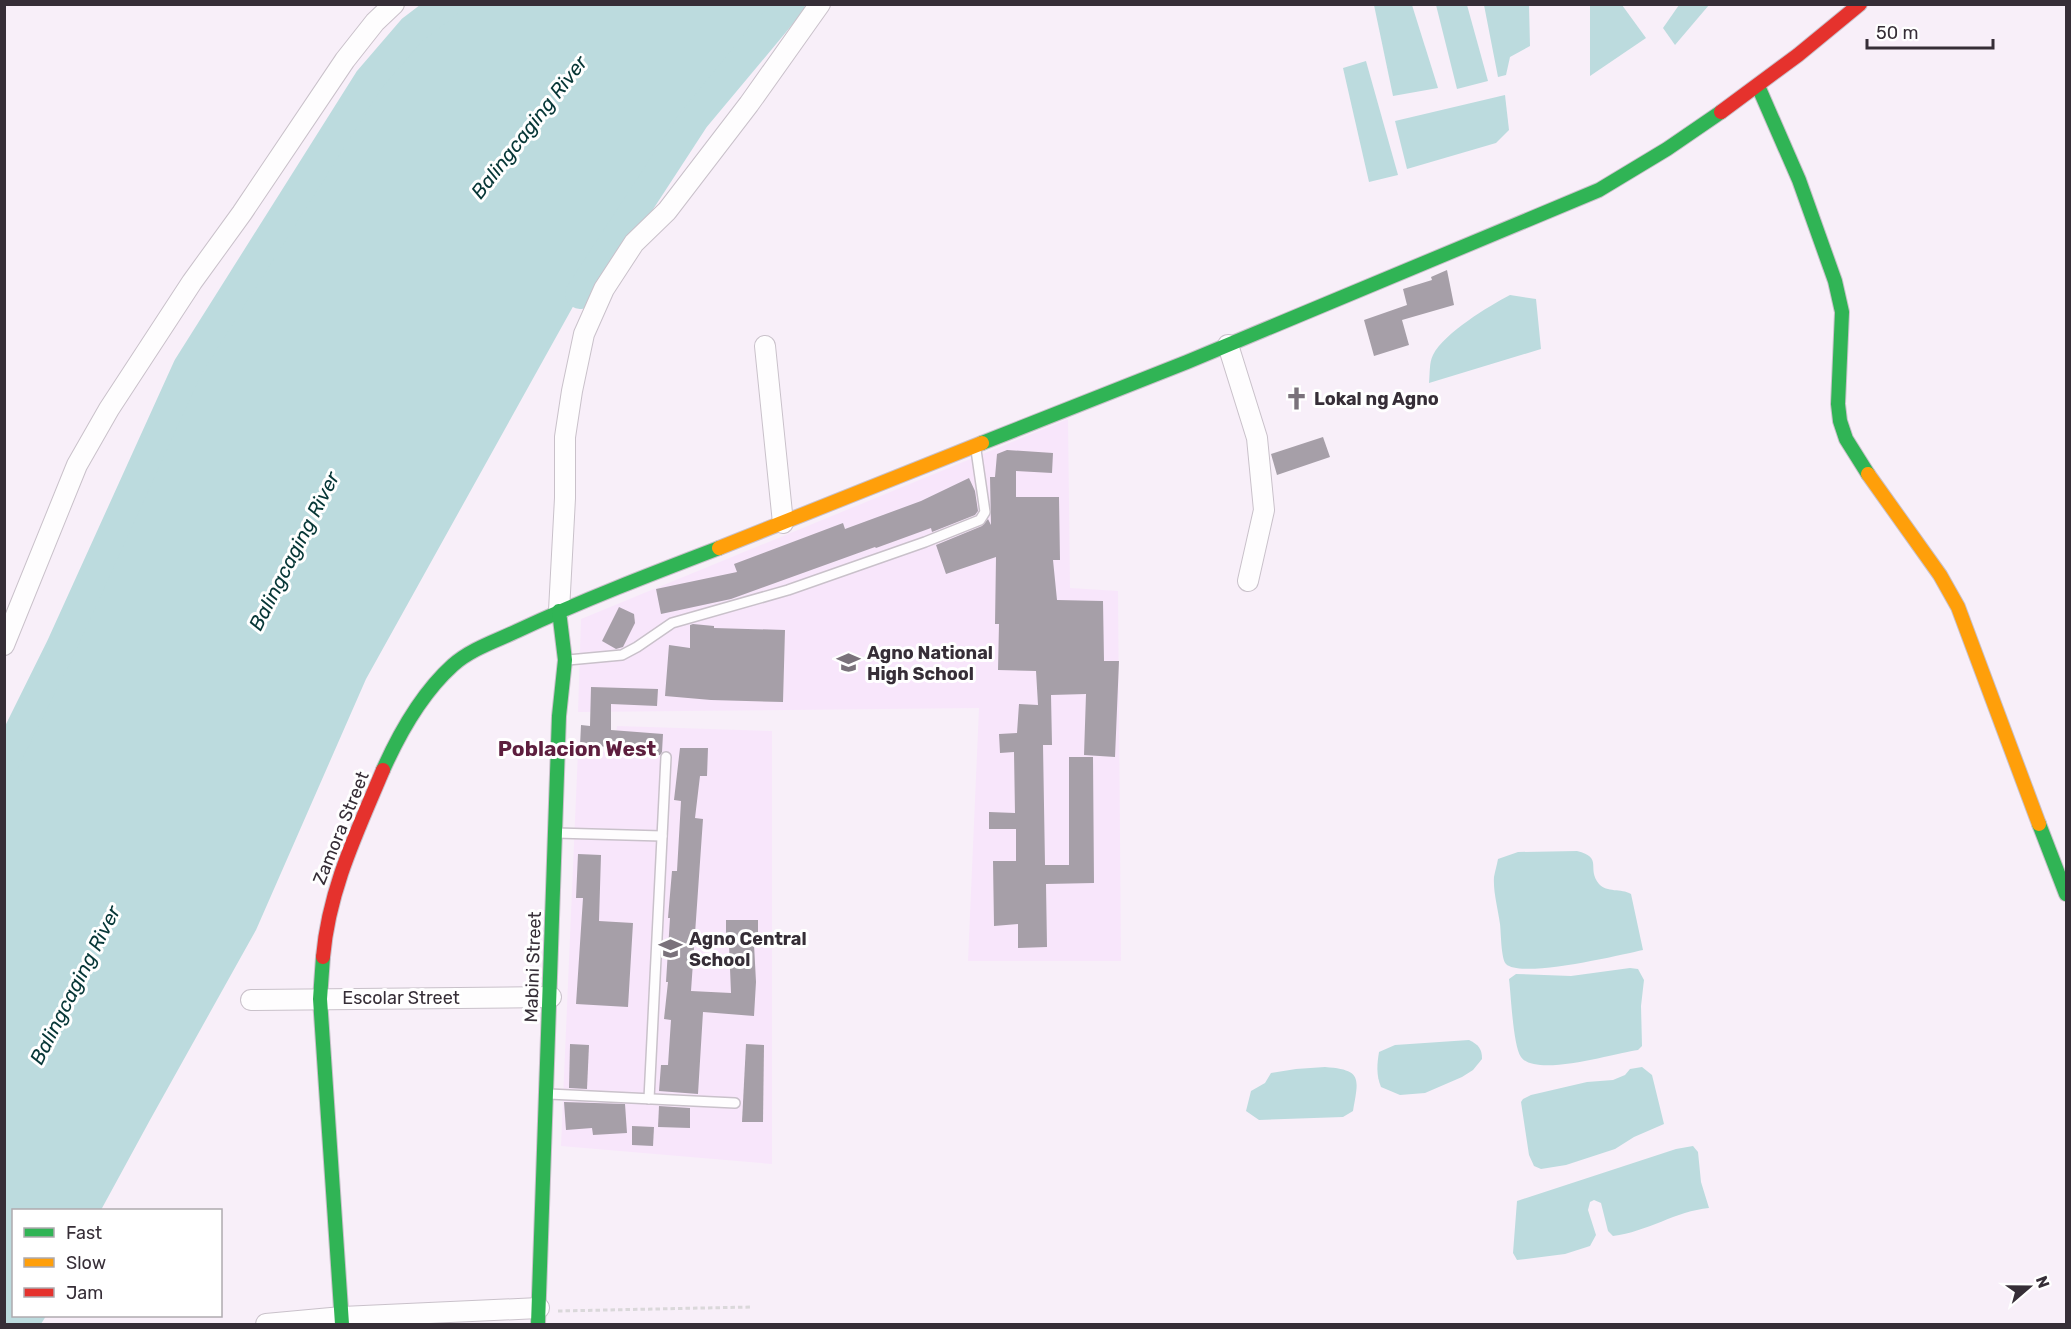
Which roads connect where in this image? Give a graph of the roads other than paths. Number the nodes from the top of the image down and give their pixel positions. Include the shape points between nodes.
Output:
1 (820, 4) edge
2 (1860, 4) edge
3 (387, 8) edge
4 (1758, 86) junction
5 (1228, 345) junction
6 (765, 346) dead end
7 (975, 446) junction
8 (783, 523) junction
9 (1248, 581) dead end
10 (559, 611) junction
11 (4, 645) edge
12 (566, 660) junction
13 (666, 757) dead end
14 (556, 832) junction
15 (662, 836) junction
16 (2067, 894) edge
17 (550, 997) junction
18 (320, 999) junction
19 (251, 1000) dead end
20 (547, 1094) junction
21 (649, 1099) junction
22 (735, 1103) dead end
23 (538, 1315) edge
24 (342, 1321) edge
25 (266, 1324) edge

1 - 10 street via 667,211 634,243 604,289 584,334 565,437
2 - 4 street, Zamora Street
3 - 11 street via 345,60 192,282 93,436 62,500
4 - 5 street, Zamora Street via 1599,190
4 - 16 street via 1799,180 1835,281 1842,312 1838,404 1846,439 1958,607
5 - 7 street, Zamora Street
5 - 9 street via 1257,438 1264,510
6 - 8 street
7 - 8 street, Zamora Street
7 - 12 lane via 985,512 980,520 788,590 672,623 622,655
8 - 10 street, Zamora Street
10 - 12 street, Mabini Street
10 - 18 street, Zamora Street via 472,651 440,677 416,710 389,756 341,869 325,935
12 - 14 street, Mabini Street via 559,716
13 - 15 lane
14 - 15 lane
14 - 17 street, Mabini Street
15 - 21 lane
17 - 18 street, Escolar Street
17 - 20 street, Mabini Street
18 - 19 street, Escolar Street
18 - 24 street, Zamora Street
20 - 21 lane
20 - 23 street, Mabini Street
21 - 22 lane
23 - 24 street
24 - 25 street

